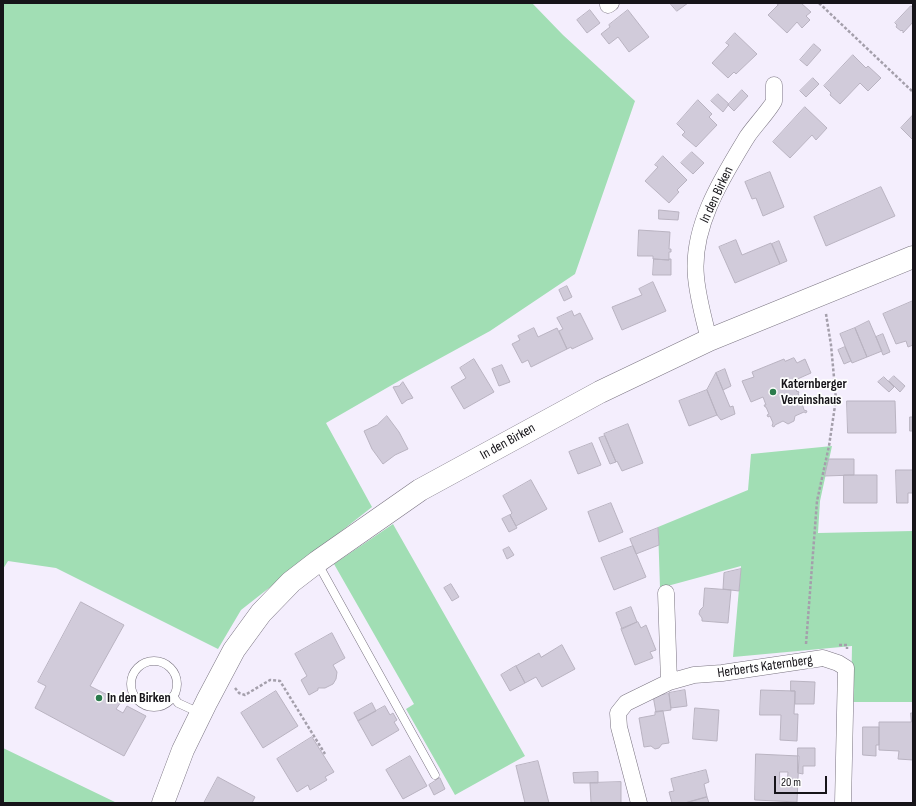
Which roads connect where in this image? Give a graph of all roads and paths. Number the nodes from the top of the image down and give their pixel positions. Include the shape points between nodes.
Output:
1 (819, 3) edge
2 (774, 85) dead end
3 (913, 92) edge
4 (913, 256) edge
5 (822, 294) junction
6 (709, 340) junction
7 (317, 562) junction
8 (666, 594) dead end
9 (812, 644) dead end
10 (833, 644) dead end
11 (846, 668) junction
12 (222, 673) junction
13 (669, 682) junction
14 (173, 696) junction
15 (201, 713) junction
16 (325, 754) dead end
17 (435, 775) dead end
18 (163, 803) edge
19 (639, 803) edge
20 (843, 803) edge

1 - 3 path
2 - 6 street, In den Birken via 774,102 724,174 702,225 696,276
4 - 5 street, In den Birken
5 - 6 street, In den Birken
5 - 9 path via 831,345 836,399 829,446 816,501 805,644
6 - 7 street, In den Birken via 600,392 420,490
7 - 12 street, In den Birken via 290,582 261,613 234,650
7 - 17 lane
8 - 13 street
10 - 11 path via 847,645
11 - 13 street, Herberts Katernberg via 823,658 694,675
11 - 20 street
12 - 15 street, In den Birken
12 - 16 path via 239,693 245,695 270,680 280,681
13 - 19 street, Herberts Katernberg via 626,703 618,712 619,727
14 - 14 lane via 167,703 158,707 141,703 131,689 134,672 140,665 149,662 166,665 176,679
14 - 15 lane via 178,703
15 - 18 street, In den Birken via 183,750

